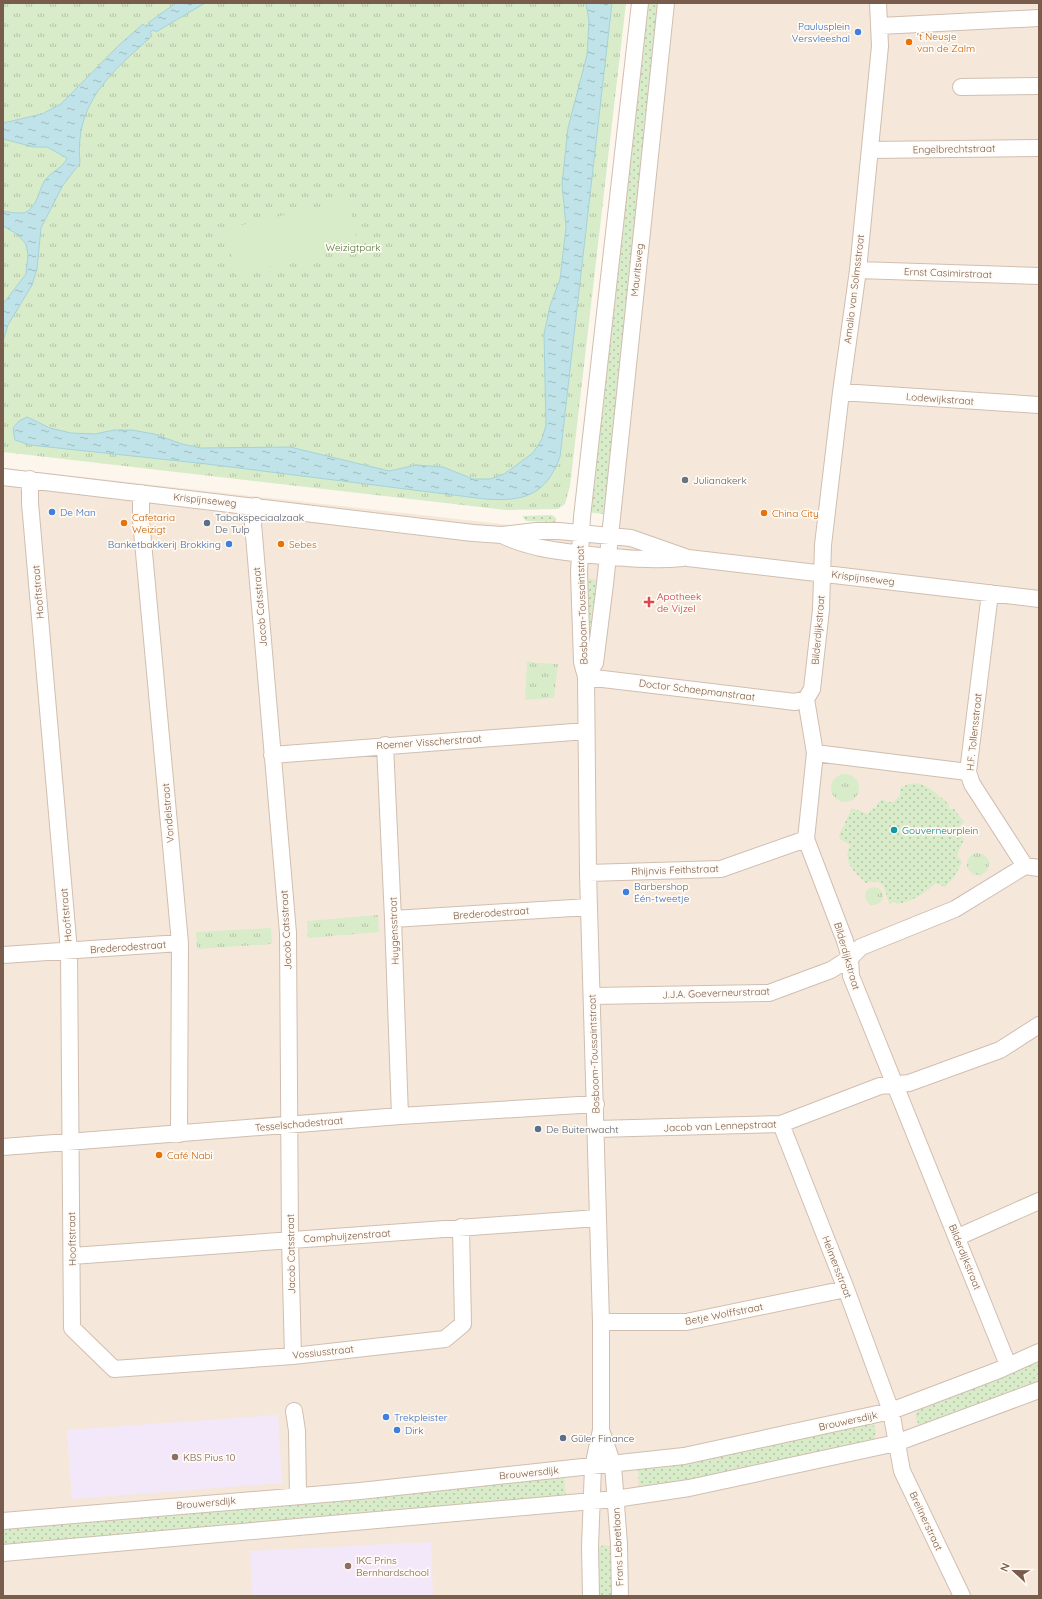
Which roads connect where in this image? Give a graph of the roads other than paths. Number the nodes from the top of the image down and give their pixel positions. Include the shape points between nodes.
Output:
1 (640, 3) edge
2 (666, 3) edge
3 (878, 3) edge
4 (1039, 18) edge
5 (880, 26) junction
6 (1039, 86) edge
7 (961, 87) dead end
8 (1039, 148) edge
9 (870, 150) junction
10 (858, 270) junction
11 (1039, 276) edge
12 (841, 392) junction
13 (1039, 405) edge
14 (3, 477) edge
15 (30, 479) junction
16 (141, 493) junction
17 (256, 506) junction
18 (580, 533) junction
19 (502, 535) junction
20 (609, 536) junction
21 (579, 553) junction
22 (607, 556) junction
23 (688, 558) junction
24 (822, 574) junction
25 (990, 593) junction
26 (1039, 599) edge
27 (586, 677) junction
28 (806, 699) junction
29 (586, 731) junction
30 (384, 745) junction
31 (815, 753) junction
32 (272, 755) junction
33 (968, 772) junction
34 (806, 839) junction
35 (1032, 867) edge
36 (588, 873) junction
37 (589, 907) junction
38 (394, 920) junction
39 (180, 943) junction
40 (69, 951) junction
41 (3, 955) edge
42 (850, 958) junction
43 (592, 996) junction
44 (1039, 1025) edge
45 (896, 1084) junction
46 (596, 1104) junction
47 (400, 1116) junction
48 (289, 1124) junction
49 (781, 1124) junction
50 (596, 1129) junction
51 (180, 1134) junction
52 (69, 1142) junction
53 (3, 1147) edge
54 (1039, 1201) edge
55 (597, 1218) junction
56 (461, 1227) junction
57 (958, 1237) junction
58 (290, 1240) junction
59 (72, 1256) junction
60 (846, 1289) junction
61 (601, 1322) junction
62 (90, 1345) joint
63 (1039, 1352) edge
64 (293, 1356) junction
65 (1008, 1365) junction
66 (1039, 1390) edge
67 (294, 1411) dead end
68 (891, 1411) junction
69 (601, 1430) junction
70 (896, 1443) junction
71 (613, 1464) junction
72 (593, 1467) junction
73 (298, 1496) junction
74 (615, 1499) junction
75 (593, 1500) junction
76 (3, 1521) edge
77 (3, 1553) edge
78 (591, 1596) edge
79 (620, 1596) edge
80 (962, 1596) edge

1 - 18 street
2 - 20 street, Mauritsweg
3 - 5 street, Amalia van Solmsstraat
4 - 5 street
5 - 9 street, Amalia van Solmsstraat
6 - 7 street
8 - 9 street, Engelbrechtstraat
9 - 10 street, Amalia van Solmsstraat
10 - 11 street, Ernst Casimirstraat
10 - 12 street, Amalia van Solmsstraat
12 - 13 street, Lodewijkstraat
12 - 24 street, Amalia van Solmsstraat via 823,545
14 - 15 street, Krispijnseweg
15 - 16 street, Krispijnseweg
15 - 40 street, Hooftstraat
16 - 17 street, Krispijnseweg
16 - 39 street, Vondelstraat via 141,520
17 - 19 street, Krispijnseweg
17 - 32 street, Jacob Catsstraat via 253,524
18 - 19 street, Krispijnseweg via 536,531
18 - 20 street, Krispijnseweg
18 - 21 street, Bosboom-Toussaintstraat
19 - 21 street, Krispijnseweg via 529,546
20 - 22 street, Bosboom-Toussaintstraat
20 - 23 street, Krispijnseweg via 636,540
21 - 22 street, Krispijnseweg
21 - 27 street, Bosboom-Toussaintstraat via 582,662
22 - 23 street, Krispijnseweg via 661,560
22 - 27 street, Bosboom-Toussaintstraat via 595,663
23 - 24 street, Krispijnseweg
24 - 25 street, Krispijnseweg
24 - 28 street, Bilderdijkstraat via 821,610 812,689
25 - 26 street, Krispijnseweg
25 - 33 street, H.F. Tollensstraat
27 - 28 street, Doctor Schaepmanstraat via 795,702
27 - 29 street, Bosboom-Toussaintstraat
28 - 31 street, Bilderdijkstraat
29 - 30 street, Roemer Visscherstraat
29 - 36 street, Bosboom-Toussaintstraat
30 - 32 street, Roemer Visscherstraat
30 - 38 street, Huygensstraat
31 - 33 street
31 - 34 street, Bilderdijkstraat
32 - 48 street, Jacob Catsstraat via 288,932
33 - 35 street, H.F. Tollensstraat via 972,784
34 - 36 street, Rhijnvis Feithstraat via 721,869
34 - 42 street, Bilderdijkstraat
35 - 42 street, J.J.A. Goeverneurstraat via 955,909 861,947
36 - 37 street, Bosboom-Toussaintstraat
37 - 38 street, Brederodestraat
37 - 43 street, Bosboom-Toussaintstraat
38 - 47 street, Huygensstraat
39 - 40 street, Brederodestraat
39 - 51 street, Vondelstraat
40 - 41 street, Brederodestraat
40 - 52 street, Hooftstraat
42 - 43 street, J.J.A. Goeverneurstraat via 831,970 769,993
42 - 45 street, Bilderdijkstraat via 851,976
43 - 46 street, Bosboom-Toussaintstraat
44 - 45 street, Jacob van Lennepstraat via 1000,1050 909,1083
45 - 49 street, Jacob van Lennepstraat via 880,1086
45 - 57 street, Bilderdijkstraat
46 - 47 street, Tesselschadestraat
46 - 50 street, Bosboom-Toussaintstraat
47 - 48 street, Tesselschadestraat
48 - 51 street, Tesselschadestraat
48 - 58 street, Jacob Catsstraat
49 - 50 street, Jacob van Lennepstraat
49 - 60 street, Helmersstraat
50 - 55 street, Bosboom-Toussaintstraat
51 - 52 street, Tesselschadestraat
52 - 53 street, Tesselschadestraat
52 - 59 street, Hooftstraat
54 - 57 street
55 - 56 street, Camphuijzenstraat
55 - 61 street, Bosboom-Toussaintstraat
56 - 58 street, Camphuijzenstraat
56 - 64 street, Vossiusstraat via 463,1324 446,1339
57 - 65 street, Bilderdijkstraat
58 - 59 street, Camphuijzenstraat
58 - 64 street, Jacob Catsstraat
59 - 62 street, Hooftstraat via 72,1328
60 - 61 street, Betje Wolffstraat via 686,1322
60 - 68 street, Helmersstraat
61 - 69 street, Bosboom-Toussaintstraat
62 - 64 street, Vossiusstraat via 114,1369
63 - 65 street, Brouwersdijk
65 - 68 street, Brouwersdijk
66 - 70 street
67 - 73 street via 297,1431
68 - 70 street, Helmersstraat
68 - 71 street, Brouwersdijk via 684,1456
69 - 71 street, Bosboom-Toussaintstraat
69 - 72 street, Bosboom-Toussaintstraat
70 - 74 street via 689,1488
70 - 80 street, Breitnerstraat via 902,1471
71 - 72 street, Brouwersdijk
71 - 74 street, Bosboom-Toussaintstraat
72 - 73 street, Brouwersdijk
72 - 75 street, Bosboom-Toussaintstraat
73 - 76 street, Brouwersdijk
74 - 75 street
74 - 79 street, Frans Lebretlaan
75 - 77 street
75 - 78 street via 590,1547

